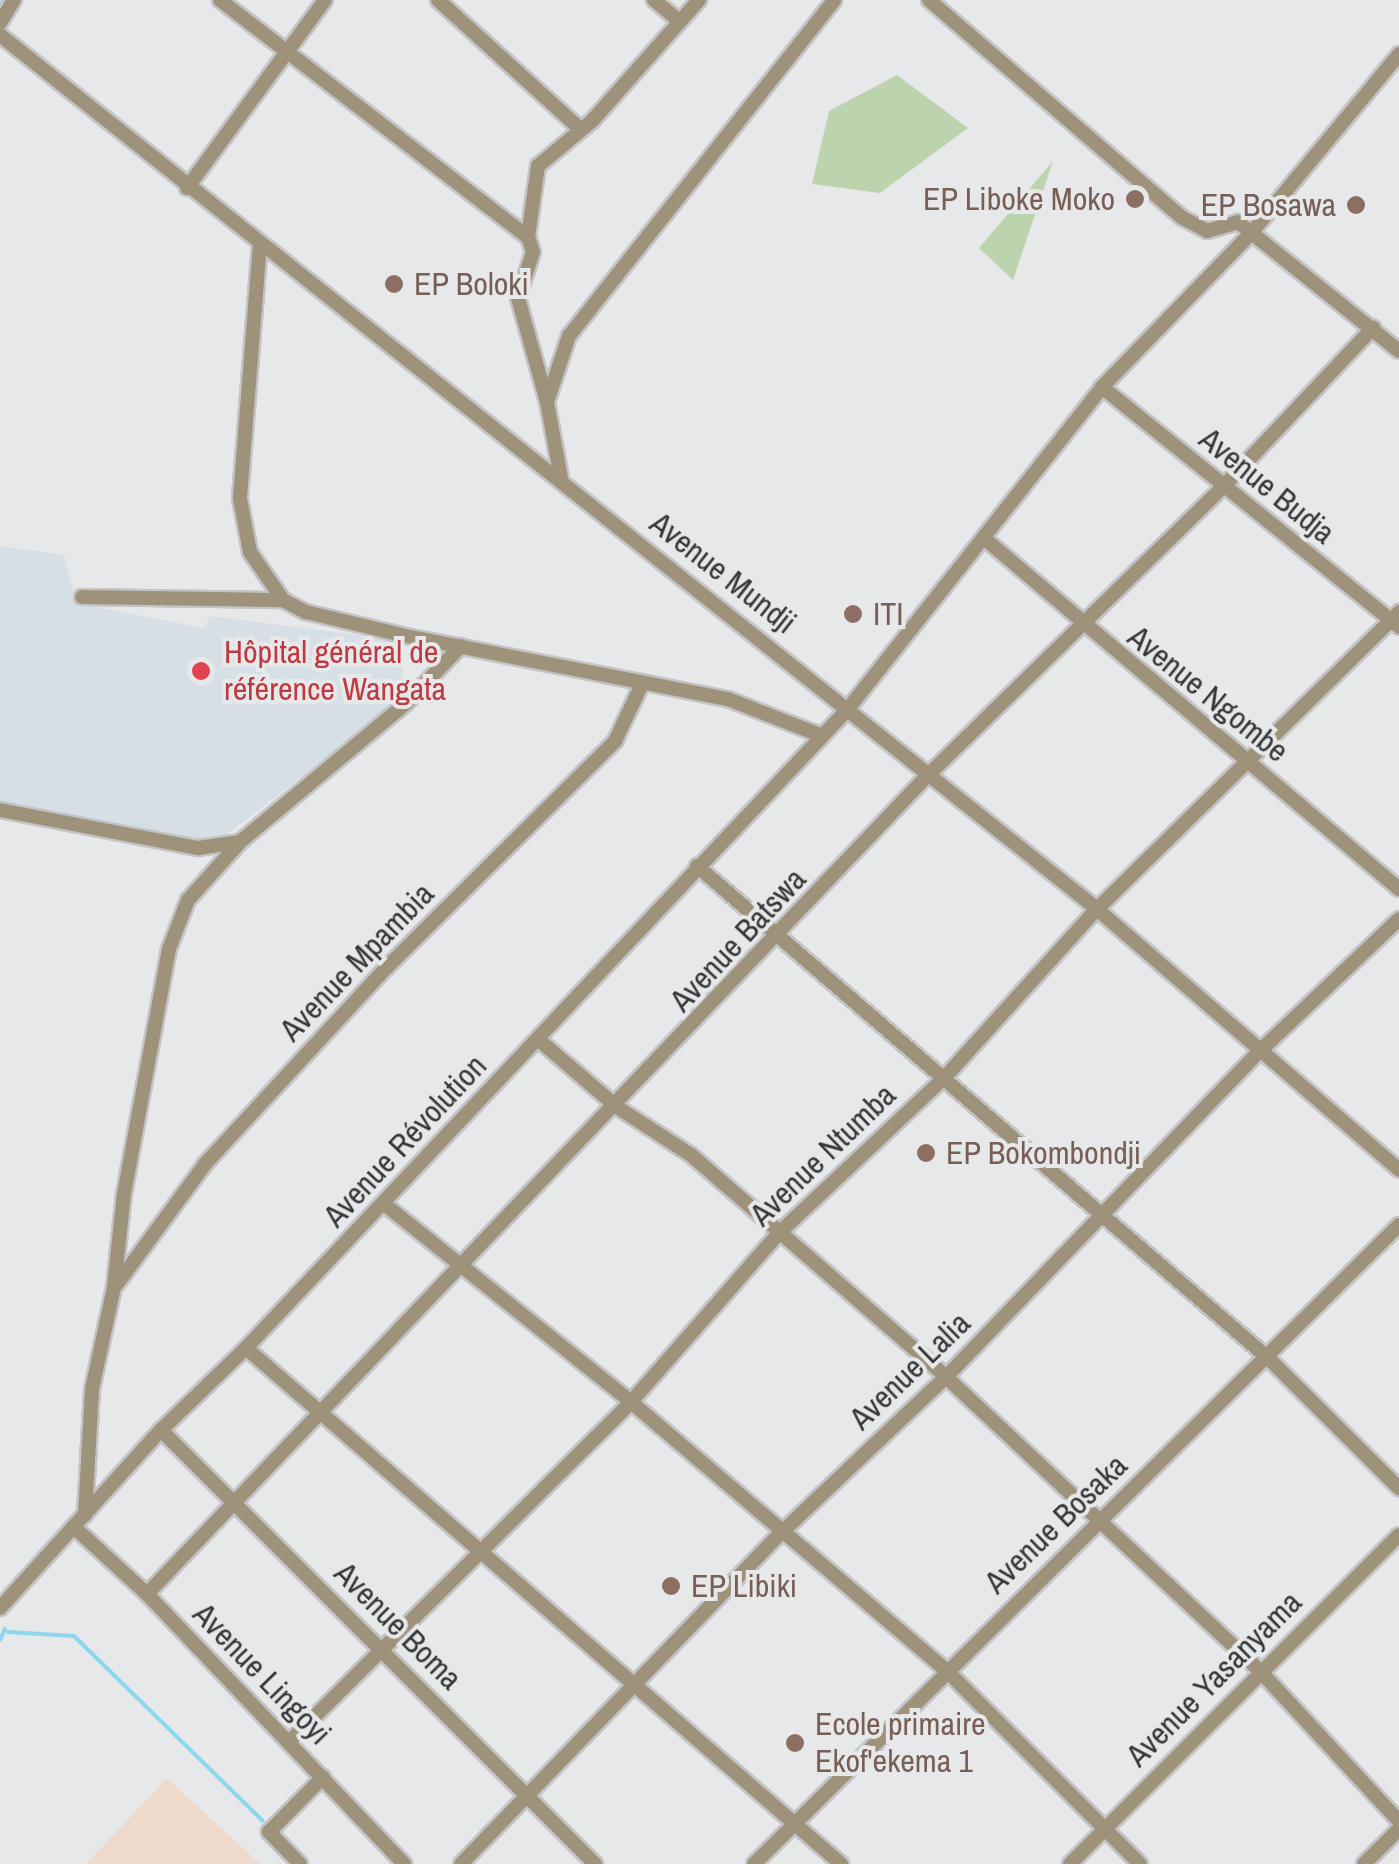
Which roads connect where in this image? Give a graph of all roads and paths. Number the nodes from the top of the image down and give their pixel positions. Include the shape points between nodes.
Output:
1 (14, 0) edge
2 (220, 0) edge
3 (325, 0) edge
4 (438, 0) edge
5 (654, 0) edge
6 (699, 0) edge
7 (834, 0) edge
8 (930, 0) edge
9 (679, 22) junction
10 (0, 23) edge
11 (0, 35) edge
12 (285, 54) junction
13 (1399, 54) edge
14 (578, 127) junction
15 (187, 188) junction
16 (1252, 232) junction
17 (528, 237) junction
18 (260, 243) junction
19 (1373, 328) junction
20 (1399, 351) edge
21 (1102, 387) junction
22 (547, 402) junction
23 (561, 478) junction
24 (1223, 487) junction
25 (986, 539) junction
26 (82, 597) dead end
27 (283, 600) junction
28 (1396, 620) edge
29 (1082, 626) junction
30 (460, 646) junction
31 (643, 682) junction
32 (848, 709) junction
33 (820, 735) junction
34 (1245, 759) junction
35 (928, 775) junction
36 (0, 810) edge
37 (240, 842) junction
38 (697, 866) junction
39 (1399, 889) edge
40 (1097, 910) junction
41 (1399, 919) edge
42 (777, 939) junction
43 (539, 1040) junction
44 (1262, 1048) junction
45 (945, 1077) junction
46 (617, 1108) junction
47 (1399, 1170) edge
48 (384, 1204) junction
49 (1103, 1214) junction
50 (1399, 1225) edge
51 (780, 1232) junction
52 (458, 1268) junction
53 (114, 1287) junction
54 (246, 1348) junction
55 (1268, 1358) junction
56 (946, 1377) junction
57 (631, 1402) junction
58 (324, 1415) junction
59 (161, 1430) junction
60 (1399, 1488) edge
61 (235, 1503) junction
62 (1099, 1520) junction
63 (80, 1522) junction
64 (782, 1532) junction
65 (1399, 1535) edge
66 (478, 1550) junction
67 (147, 1594) junction
68 (0, 1608) edge
69 (383, 1650) junction
70 (946, 1670) junction
71 (1259, 1670) junction
72 (636, 1684) junction
73 (290, 1742) junction
74 (323, 1777) junction
75 (531, 1797) junction
76 (792, 1820) junction
77 (1399, 1821) edge
78 (1107, 1827) junction
79 (1399, 1829) edge
80 (300, 1864) edge
81 (404, 1864) edge
82 (460, 1864) edge
83 (595, 1864) edge
84 (754, 1864) edge
85 (841, 1864) edge
86 (1070, 1864) edge
87 (1140, 1864) edge
88 (1364, 1864) edge

1 - 10 street
2 - 12 street
3 - 12 street
4 - 14 street
5 - 9 street
6 - 9 street
7 - 22 street via 570,336
8 - 16 street via 1181,217 1207,232 1238,222
9 - 14 street via 592,121
11 - 15 street, Avenue Mundji
12 - 15 street
12 - 17 street
13 - 16 street, Avenue Révolution
14 - 17 street via 538,166
15 - 18 street, Avenue Mundji
16 - 19 street
16 - 21 street, Avenue Révolution
17 - 22 street via 533,252 518,298
18 - 23 street, Avenue Mundji
18 - 27 street via 240,499 250,552
19 - 20 street
19 - 24 street, Avenue Batswa
21 - 24 street, Avenue Budja
21 - 25 street, Avenue Révolution
22 - 23 street
23 - 32 street, Avenue Mundji
24 - 28 street, Avenue Budja
24 - 29 street, Avenue Batswa
25 - 29 street, Avenue Ngombe
25 - 32 street, Avenue Révolution
26 - 27 street
27 - 30 street via 306,612
28 - 34 street, Avenue Ntumba
29 - 34 street, Avenue Ngombe
29 - 35 street, Avenue Batswa
30 - 31 street
30 - 37 street via 406,703
31 - 33 street via 728,699
31 - 53 street, Avenue Mpambia via 615,741 387,967 205,1164
32 - 33 street, Avenue Révolution
32 - 35 street, Avenue Mundji
33 - 38 street, Avenue Révolution
34 - 39 street, Avenue Ngombe
34 - 40 street, Avenue Ntumba
35 - 40 street, Avenue Mundji
35 - 42 street, Avenue Batswa
36 - 37 street via 198,848
37 - 53 street via 188,900 168,950
38 - 42 street
38 - 43 street, Avenue Révolution
40 - 44 street, Avenue Mundji
40 - 45 street, Avenue Ntumba
41 - 44 street, Avenue Lalia
42 - 45 street
42 - 46 street, Avenue Batswa
43 - 46 street
43 - 48 street, Avenue Révolution
44 - 47 street, Avenue Mundji
44 - 49 street, Avenue Lalia
45 - 49 street
45 - 51 street, Avenue Ntumba
46 - 51 street via 691,1156
46 - 52 street, Avenue Batswa
48 - 52 street
48 - 54 street, Avenue Révolution
49 - 55 street
49 - 56 street, Avenue Lalia
50 - 55 street, Avenue Bosaka
51 - 56 street
51 - 57 street, Avenue Ntumba
52 - 57 street
52 - 58 street, Avenue Batswa
53 - 63 street via 92,1388
54 - 58 street
54 - 59 street, Avenue Révolution
55 - 60 street
55 - 62 street, Avenue Bosaka
56 - 62 street
56 - 64 street, Avenue Lalia
57 - 64 street
57 - 66 street, Avenue Ntumba
58 - 61 street, Avenue Batswa
58 - 66 street
59 - 61 street, Avenue Boma
59 - 63 street, Avenue Révolution
61 - 67 street, Avenue Batswa
61 - 69 street, Avenue Boma
62 - 70 street, Avenue Bosaka
62 - 71 street
63 - 67 street, Avenue Lingoyi
63 - 68 street, Avenue Révolution
64 - 70 street
64 - 72 street, Avenue Lalia
65 - 71 street, Avenue Yasanyama
66 - 69 street, Avenue Ntumba
66 - 72 street
67 - 73 street, Avenue Lingoyi
69 - 73 street, Avenue Ntumba
69 - 75 street, Avenue Boma
70 - 76 street, Avenue Bosaka
70 - 78 street
71 - 77 street
71 - 78 street, Avenue Yasanyama
72 - 75 street, Avenue Lalia
72 - 76 street
73 - 74 street, Avenue Lingoyi
74 - 80 street via 269,1832
74 - 81 street, Avenue Lingoyi
75 - 82 street, Avenue Lalia
75 - 83 street, Avenue Boma
76 - 84 street, Avenue Bosaka
76 - 85 street
78 - 86 street, Avenue Yasanyama
78 - 87 street
79 - 88 street

